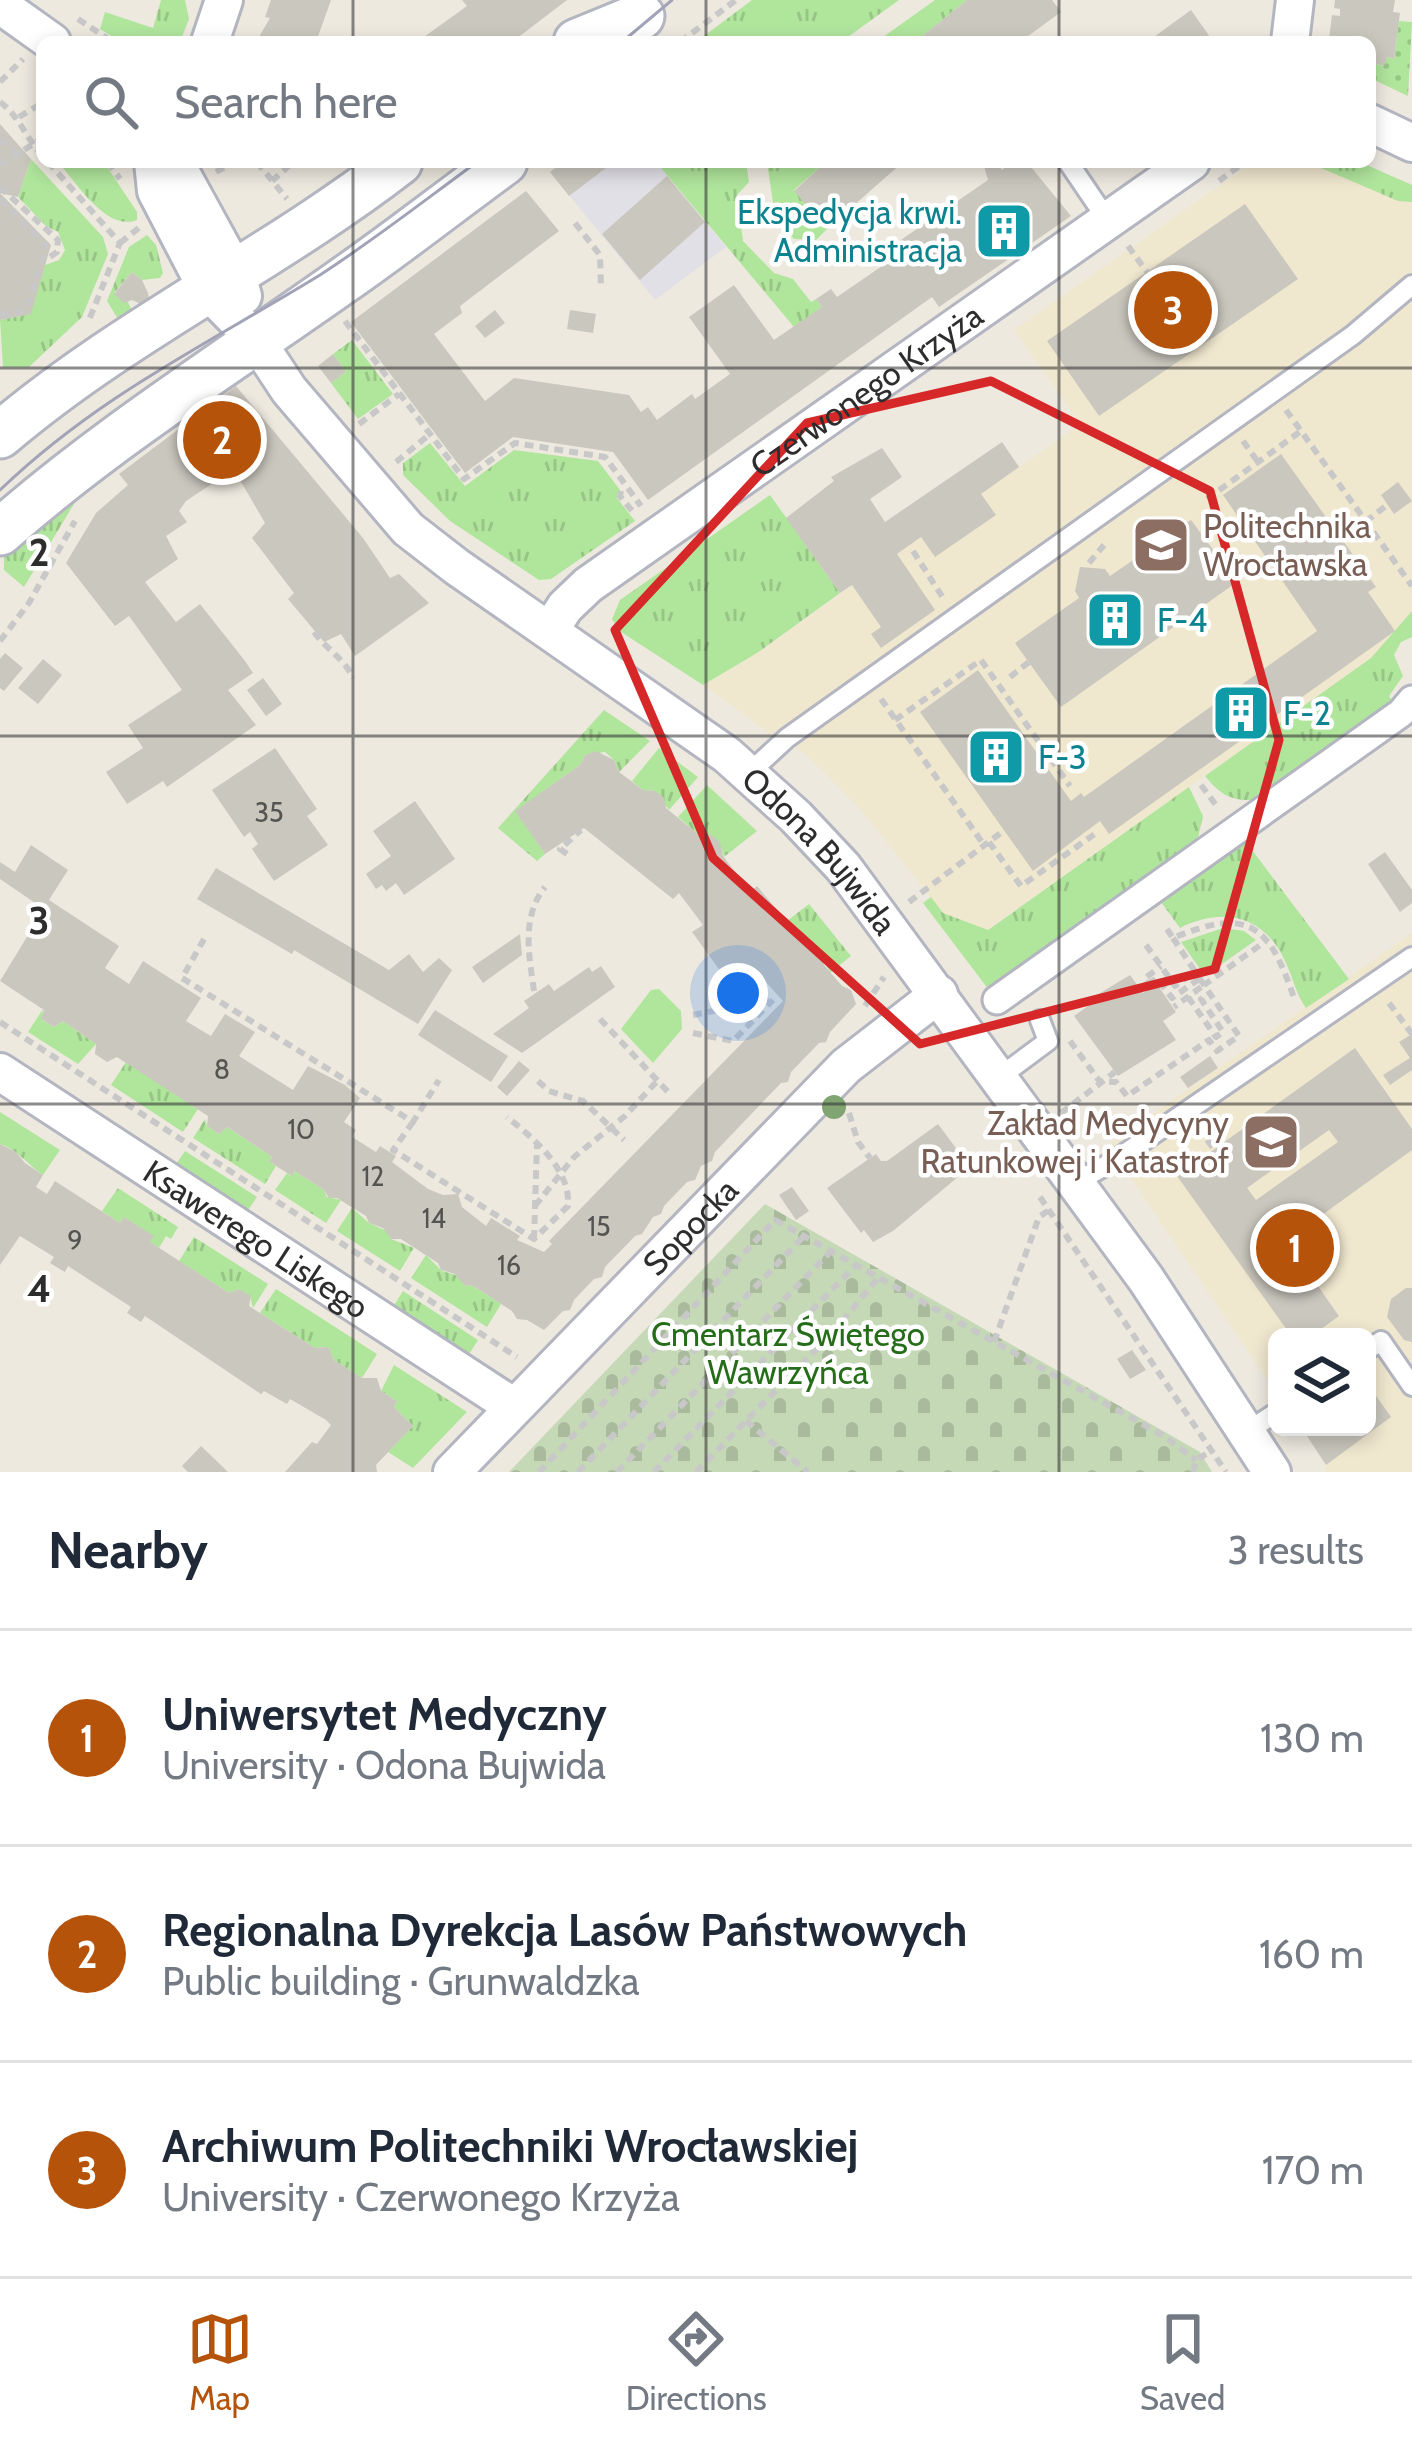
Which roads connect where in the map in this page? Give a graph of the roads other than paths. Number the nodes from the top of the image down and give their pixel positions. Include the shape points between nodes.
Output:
1 (224, 0) edge
2 (1295, 0) edge
3 (0, 5) edge
4 (640, 20) edge
5 (212, 36) edge
6 (595, 36) edge
7 (1291, 36) edge
8 (36, 46) edge
9 (1376, 126) edge
10 (1412, 143) edge
11 (154, 168) edge
12 (177, 168) edge
13 (391, 168) edge
14 (496, 168) edge
15 (1072, 168) edge
16 (1185, 168) edge
17 (1118, 233) junction
18 (223, 283) junction
19 (1412, 284) edge
20 (256, 340) junction
21 (0, 435) edge
22 (0, 532) edge
23 (550, 630) junction
24 (1412, 700) edge
25 (749, 773) junction
26 (1412, 957) edge
27 (939, 994) junction
28 (997, 1000) dead end
29 (1040, 1020) dead end
30 (0, 1072) edge
31 (1001, 1076) junction
32 (1077, 1182) junction
33 (1376, 1344) edge
34 (1412, 1387) edge
35 (514, 1407) junction
36 (1262, 1422) edge
37 (452, 1472) edge
38 (1272, 1472) edge

1 - 5 street
2 - 7 street
3 - 8 street
4 - 6 street
9 - 10 street
11 - 18 street, Odona Bujwida via 156,190
12 - 18 street, Odona Bujwida
13 - 18 street
14 - 20 street
15 - 17 lane
16 - 17 street, Czerwonego Krzyża
17 - 23 street, Czerwonego Krzyża via 588,585
18 - 20 street, Odona Bujwida
18 - 21 street via 107,351
19 - 25 lane via 1353,335
20 - 22 street
20 - 23 street, Odona Bujwida via 408,529
23 - 25 street, Odona Bujwida
24 - 28 street
25 - 27 street, Odona Bujwida via 843,867
26 - 32 lane
27 - 31 street, Odona Bujwida
27 - 35 street, Sopocka via 834,1078
29 - 31 lane via 1048,1040
30 - 35 street, Ksawerego Liskego
31 - 32 street, Odona Bujwida
32 - 36 street, Odona Bujwida
33 - 34 lane
35 - 37 street, Sopocka
36 - 38 street, Odona Bujwida

